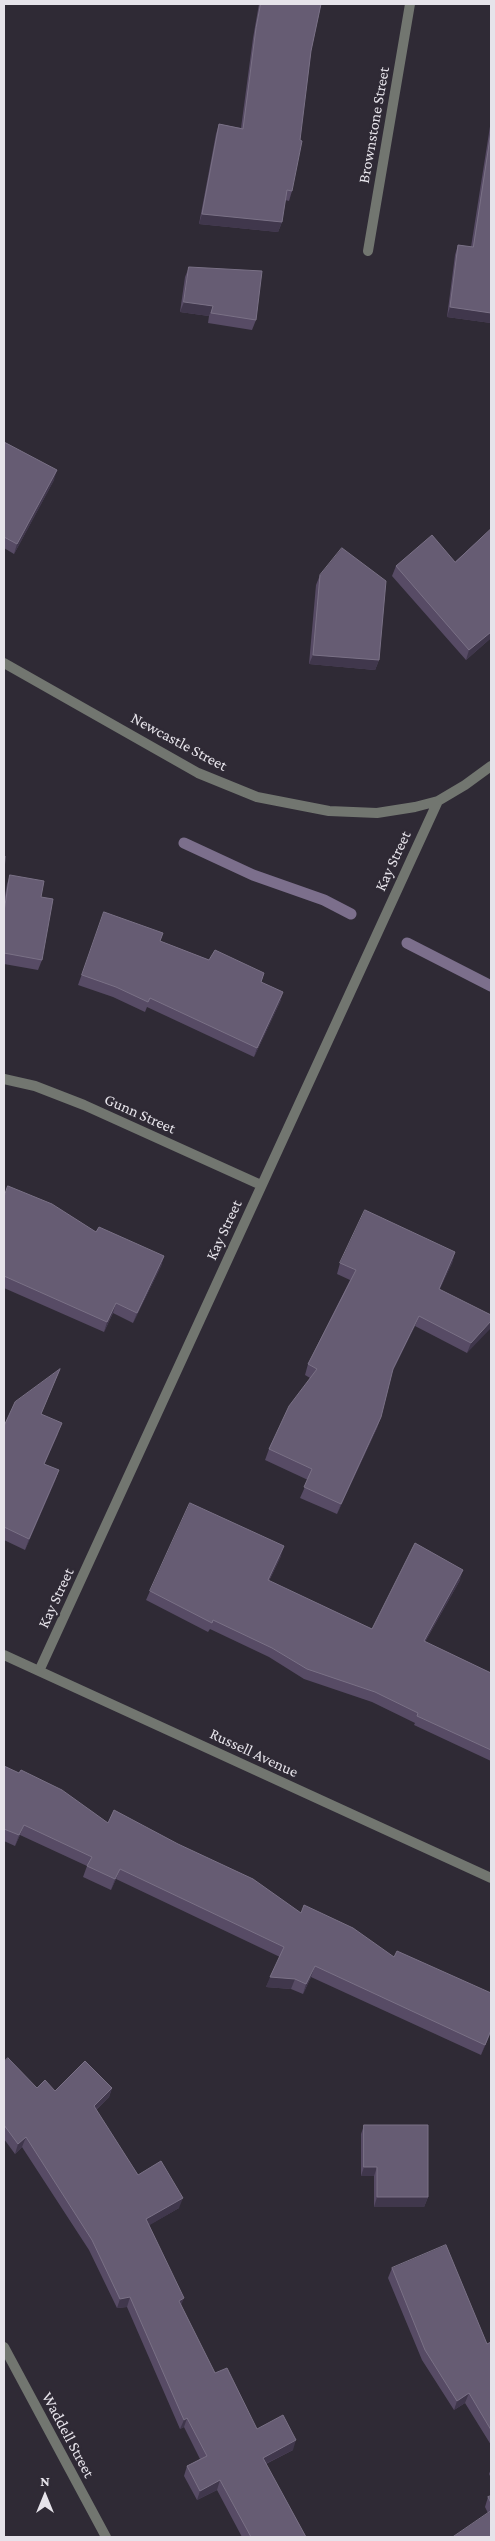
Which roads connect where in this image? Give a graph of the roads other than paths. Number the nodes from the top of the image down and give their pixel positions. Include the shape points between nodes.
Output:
1 (410, 4) edge
2 (368, 251) dead end
3 (4, 662) edge
4 (491, 766) edge
5 (438, 801) junction
6 (4, 1079) edge
7 (261, 1185) junction
8 (4, 1654) edge
9 (39, 1671) junction
10 (491, 1878) edge
11 (4, 2347) edge
12 (106, 2537) edge

1 - 2 street, Brownstone Street
3 - 5 street, Newcastle Street via 198,773 257,797 329,811 377,813
4 - 5 street, Newcastle Street
5 - 7 street, Kay Street
6 - 7 street, Gunn Street via 36,1086 84,1105
7 - 9 street, Kay Street
8 - 9 street, Russell Avenue
9 - 10 street, Russell Avenue
11 - 12 street, Waddell Street

